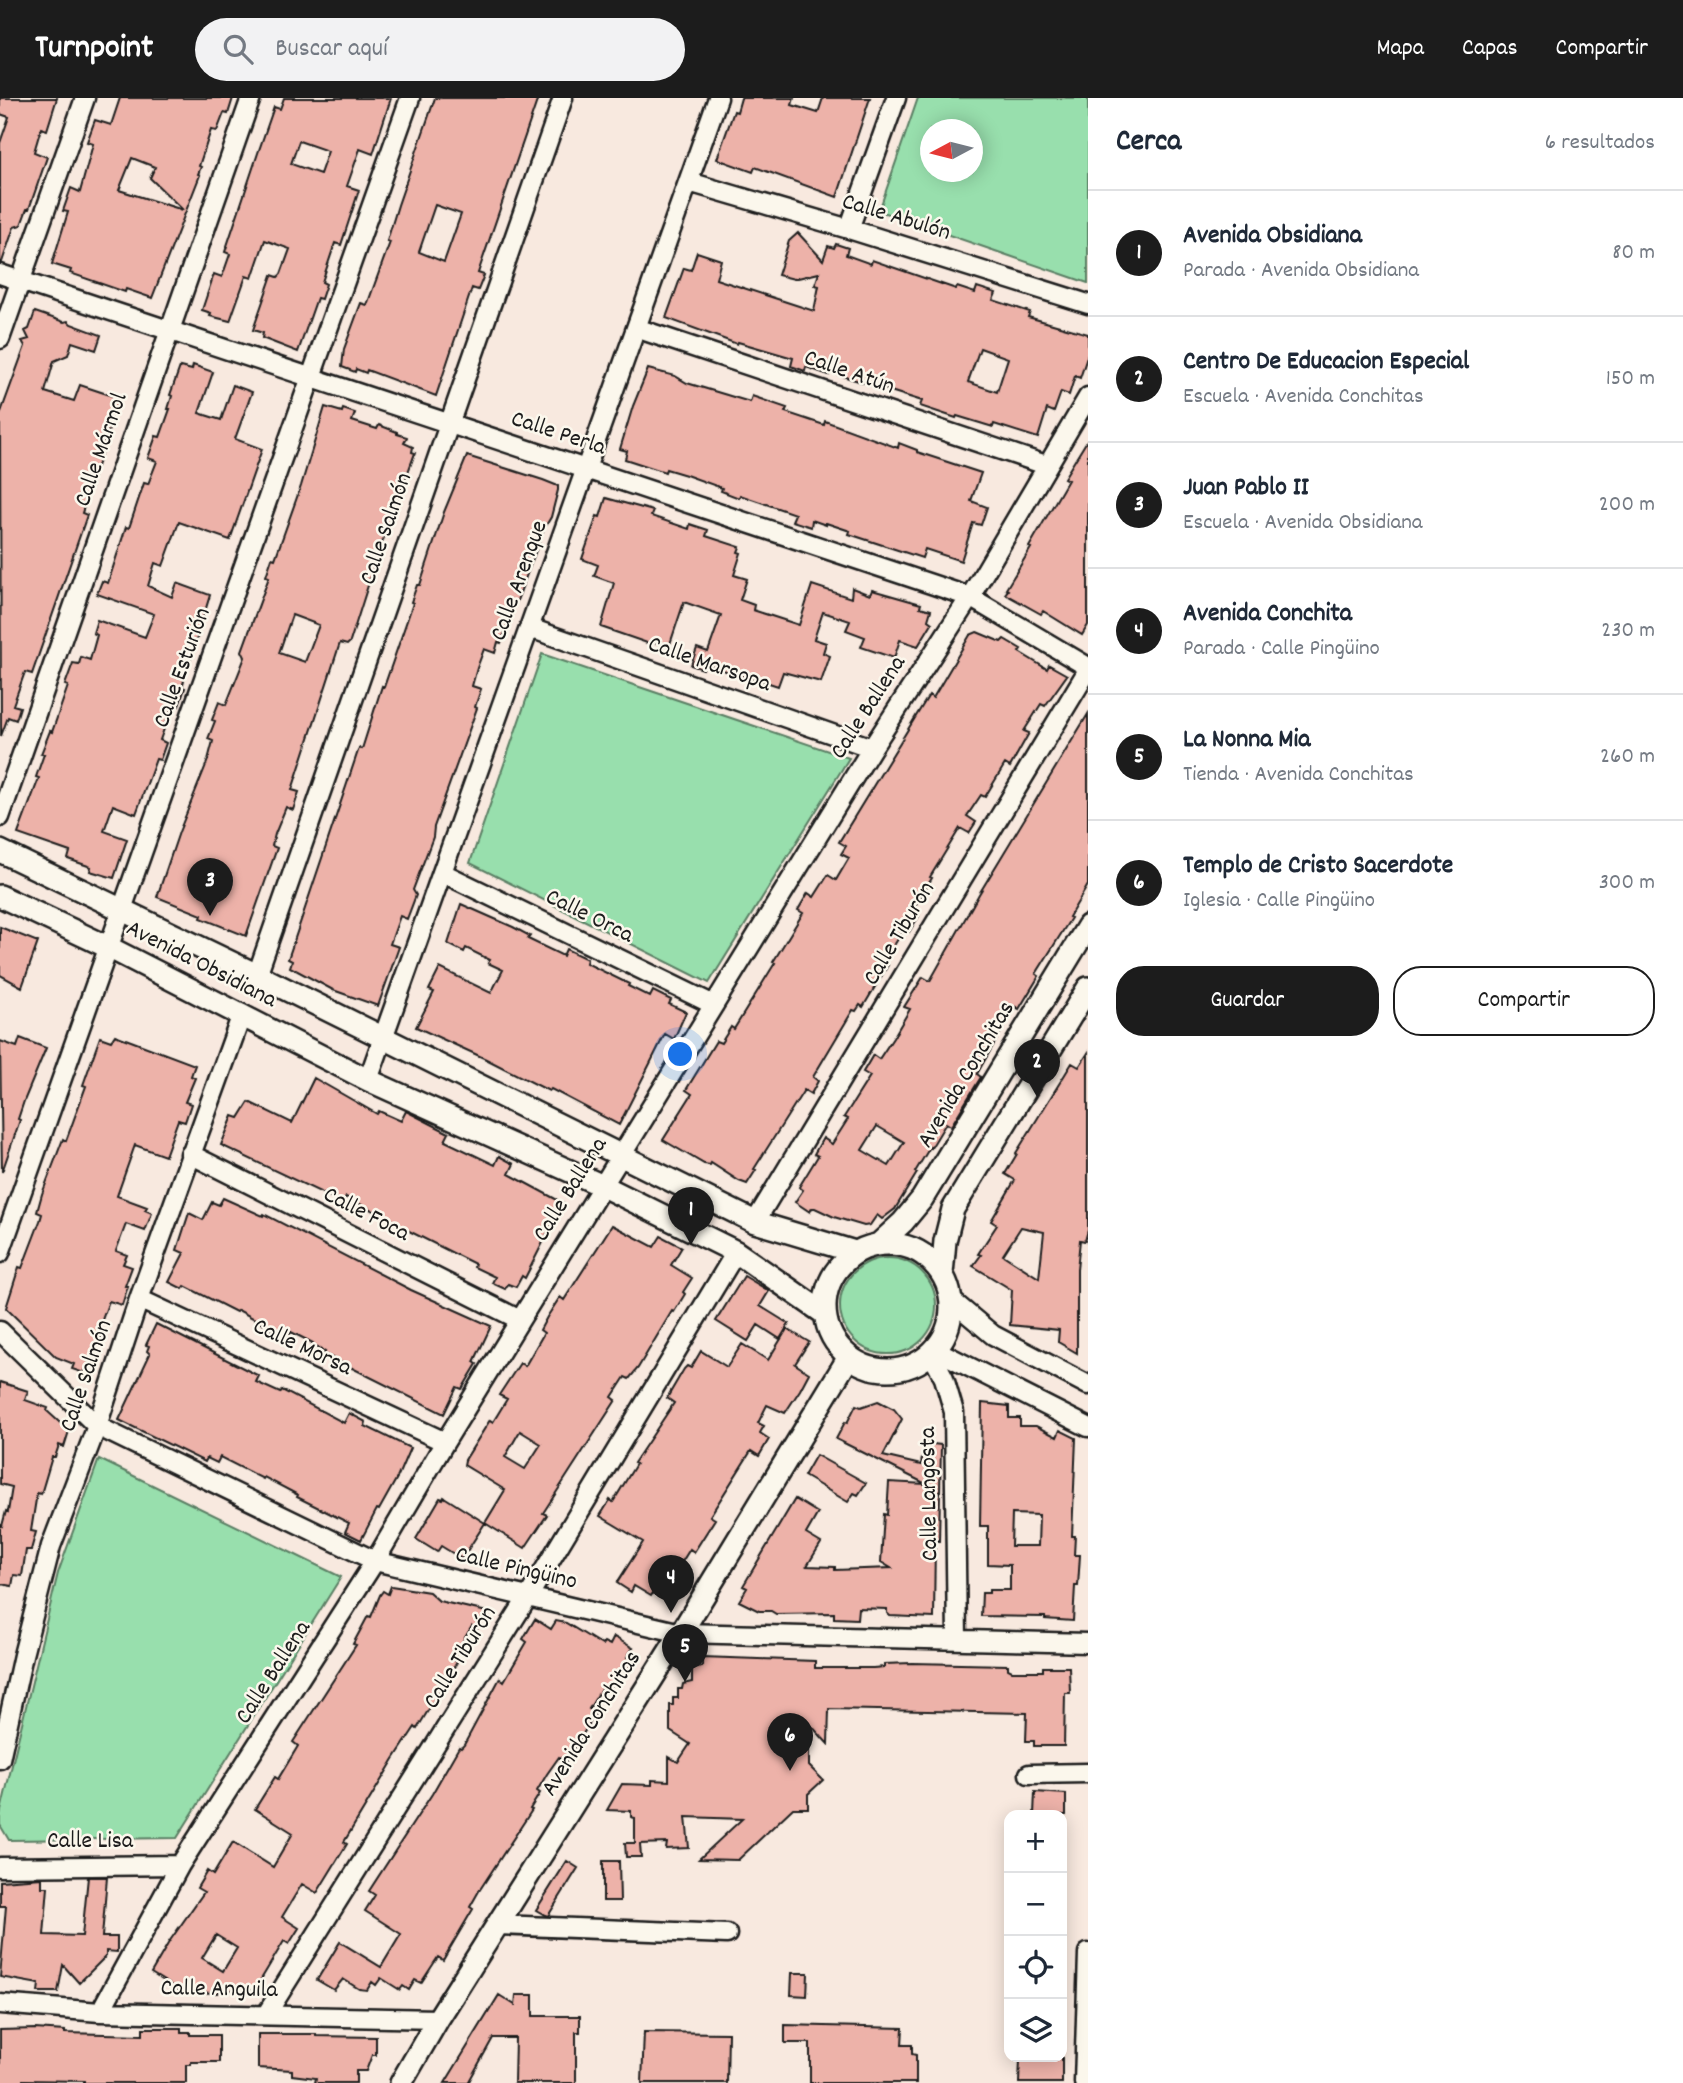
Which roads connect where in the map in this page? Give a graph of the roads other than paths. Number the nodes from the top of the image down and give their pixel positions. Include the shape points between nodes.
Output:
1 (85, 98) edge
2 (251, 98) edge
3 (410, 98) edge
4 (563, 98) edge
5 (718, 98) edge
6 (896, 98) edge
7 (689, 181) junction
8 (849, 229) junction
9 (0, 274) edge
10 (20, 281) junction
11 (1088, 304) edge
12 (636, 328) junction
13 (169, 331) junction
14 (0, 339) edge
15 (312, 378) junction
16 (1088, 397) edge
17 (449, 424) junction
18 (1046, 465) junction
19 (586, 469) junction
20 (970, 597) junction
21 (530, 628) junction
22 (1088, 668) edge
23 (872, 748) junction
24 (0, 817) edge
25 (0, 851) edge
26 (443, 873) junction
27 (0, 896) edge
28 (123, 910) junction
29 (1088, 926) edge
30 (110, 948) junction
31 (257, 975) junction
32 (1088, 988) edge
33 (714, 1005) junction
34 (242, 1014) junction
35 (384, 1038) junction
36 (368, 1080) junction
37 (190, 1154) junction
38 (621, 1156) junction
39 (603, 1186) junction
40 (755, 1222) junction
41 (880, 1243) junction
42 (736, 1252) junction
43 (855, 1252) junction
44 (0, 1253) edge
45 (942, 1274) junction
46 (139, 1299) junction
47 (950, 1299) junction
48 (825, 1314) junction
49 (520, 1320) junction
50 (0, 1331) edge
51 (932, 1351) junction
52 (849, 1357) junction
53 (1088, 1385) edge
54 (97, 1426) junction
55 (1088, 1427) edge
56 (445, 1442) junction
57 (374, 1560) junction
58 (528, 1597) junction
59 (681, 1633) junction
60 (957, 1639) junction
61 (1088, 1643) edge
62 (0, 1759) edge
63 (1088, 1773) edge
64 (1029, 1774) dead end
65 (180, 1866) junction
66 (0, 1867) edge
67 (497, 1926) junction
68 (727, 1934) dead end
69 (1088, 1953) edge
70 (0, 2004) edge
71 (100, 2012) junction
72 (266, 2015) junction
73 (438, 2019) junction
74 (1087, 2036) edge
75 (401, 2083) edge
76 (1084, 2083) edge

1 - 10 street
2 - 13 street, Calle Mármol
3 - 15 street, Calle Esturión
4 - 17 street, Calle Salmón
5 - 7 street, Calle Arenque
6 - 8 street
7 - 8 street, Calle Abulón
7 - 12 street, Calle Arenque
8 - 11 street, Calle Abulón
9 - 10 street, Calle Perla
10 - 13 street, Calle Perla
10 - 14 street
12 - 18 street, Calle Atún
12 - 19 street, Calle Arenque
13 - 15 street, Calle Perla
13 - 24 street, Calle Mármol
15 - 17 street, Calle Perla
15 - 28 street, Calle Esturión
16 - 18 street, Calle Ballena
17 - 19 street, Calle Perla
17 - 31 street, Calle Salmón
18 - 20 street, Calle Ballena
19 - 20 street, Calle Perla
19 - 21 street, Calle Arenque
20 - 22 street, Calle Perla
20 - 23 street, Calle Ballena
21 - 23 street, Calle Marsopa
21 - 26 street, Calle Arenque
22 - 40 street, Calle Tiburón
23 - 33 street, Calle Ballena
25 - 28 street, Avenida Obsidiana
26 - 33 street, Calle Orca
26 - 35 street, Calle Arenque
27 - 30 street, Avenida Obsidiana
28 - 30 street, Calle Esturión
28 - 31 street, Avenida Obsidiana
29 - 41 street, Avenida Conchitas via 922,1199
30 - 34 street, Avenida Obsidiana
30 - 44 street, Calle Esturión
31 - 35 street, Avenida Obsidiana
32 - 45 street via 953,1209
33 - 38 street, Calle Ballena
34 - 36 street, Avenida Obsidiana
34 - 37 street, Calle Salmón
35 - 36 street, Calle Arenque
35 - 38 street, Avenida Obsidiana
36 - 39 street, Avenida Obsidiana
37 - 46 street, Calle Salmón
37 - 49 street, Calle Foca
38 - 39 street, Calle Ballena
38 - 40 street, Avenida Obsidiana
39 - 42 street, Avenida Obsidiana
39 - 49 street, Calle Ballena
40 - 43 street, Avenida Obsidiana
41 - 43 street
41 - 45 street via 904,1245 926,1256
42 - 48 street, Avenida Obsidiana
42 - 58 street, Calle Tiburón
43 - 48 street via 831,1278
45 - 47 street
46 - 54 street, Calle Salmón
46 - 56 street, Calle Morsa
47 - 51 street via 950,1317
47 - 53 street via 993,1335
48 - 52 street via 837,1345
49 - 56 street, Calle Ballena
50 - 54 street, Calle Pingüino
51 - 52 street via 900,1369 873,1368
51 - 55 street
51 - 60 street, Calle Langosta via 954,1412
52 - 59 street, Avenida Conchitas
54 - 57 street, Calle Pingüino
54 - 62 street, Calle Salmón via 51,1546
56 - 57 street, Calle Ballena
57 - 58 street, Calle Pingüino
57 - 65 street, Calle Ballena
58 - 59 street, Calle Pingüino
58 - 72 street, Calle Tiburón
59 - 60 street, Calle Pingüino
59 - 67 street, Avenida Conchitas
60 - 61 street, Calle Pingüino
63 - 64 street
65 - 66 street, Calle Lisa
65 - 71 street, Calle Ballena
67 - 68 street
67 - 73 street, Avenida Conchitas
69 - 74 street
70 - 71 street, Calle Anguila
71 - 72 street, Calle Anguila
72 - 73 street, Calle Anguila
73 - 75 street, Avenida Conchitas
74 - 76 street

